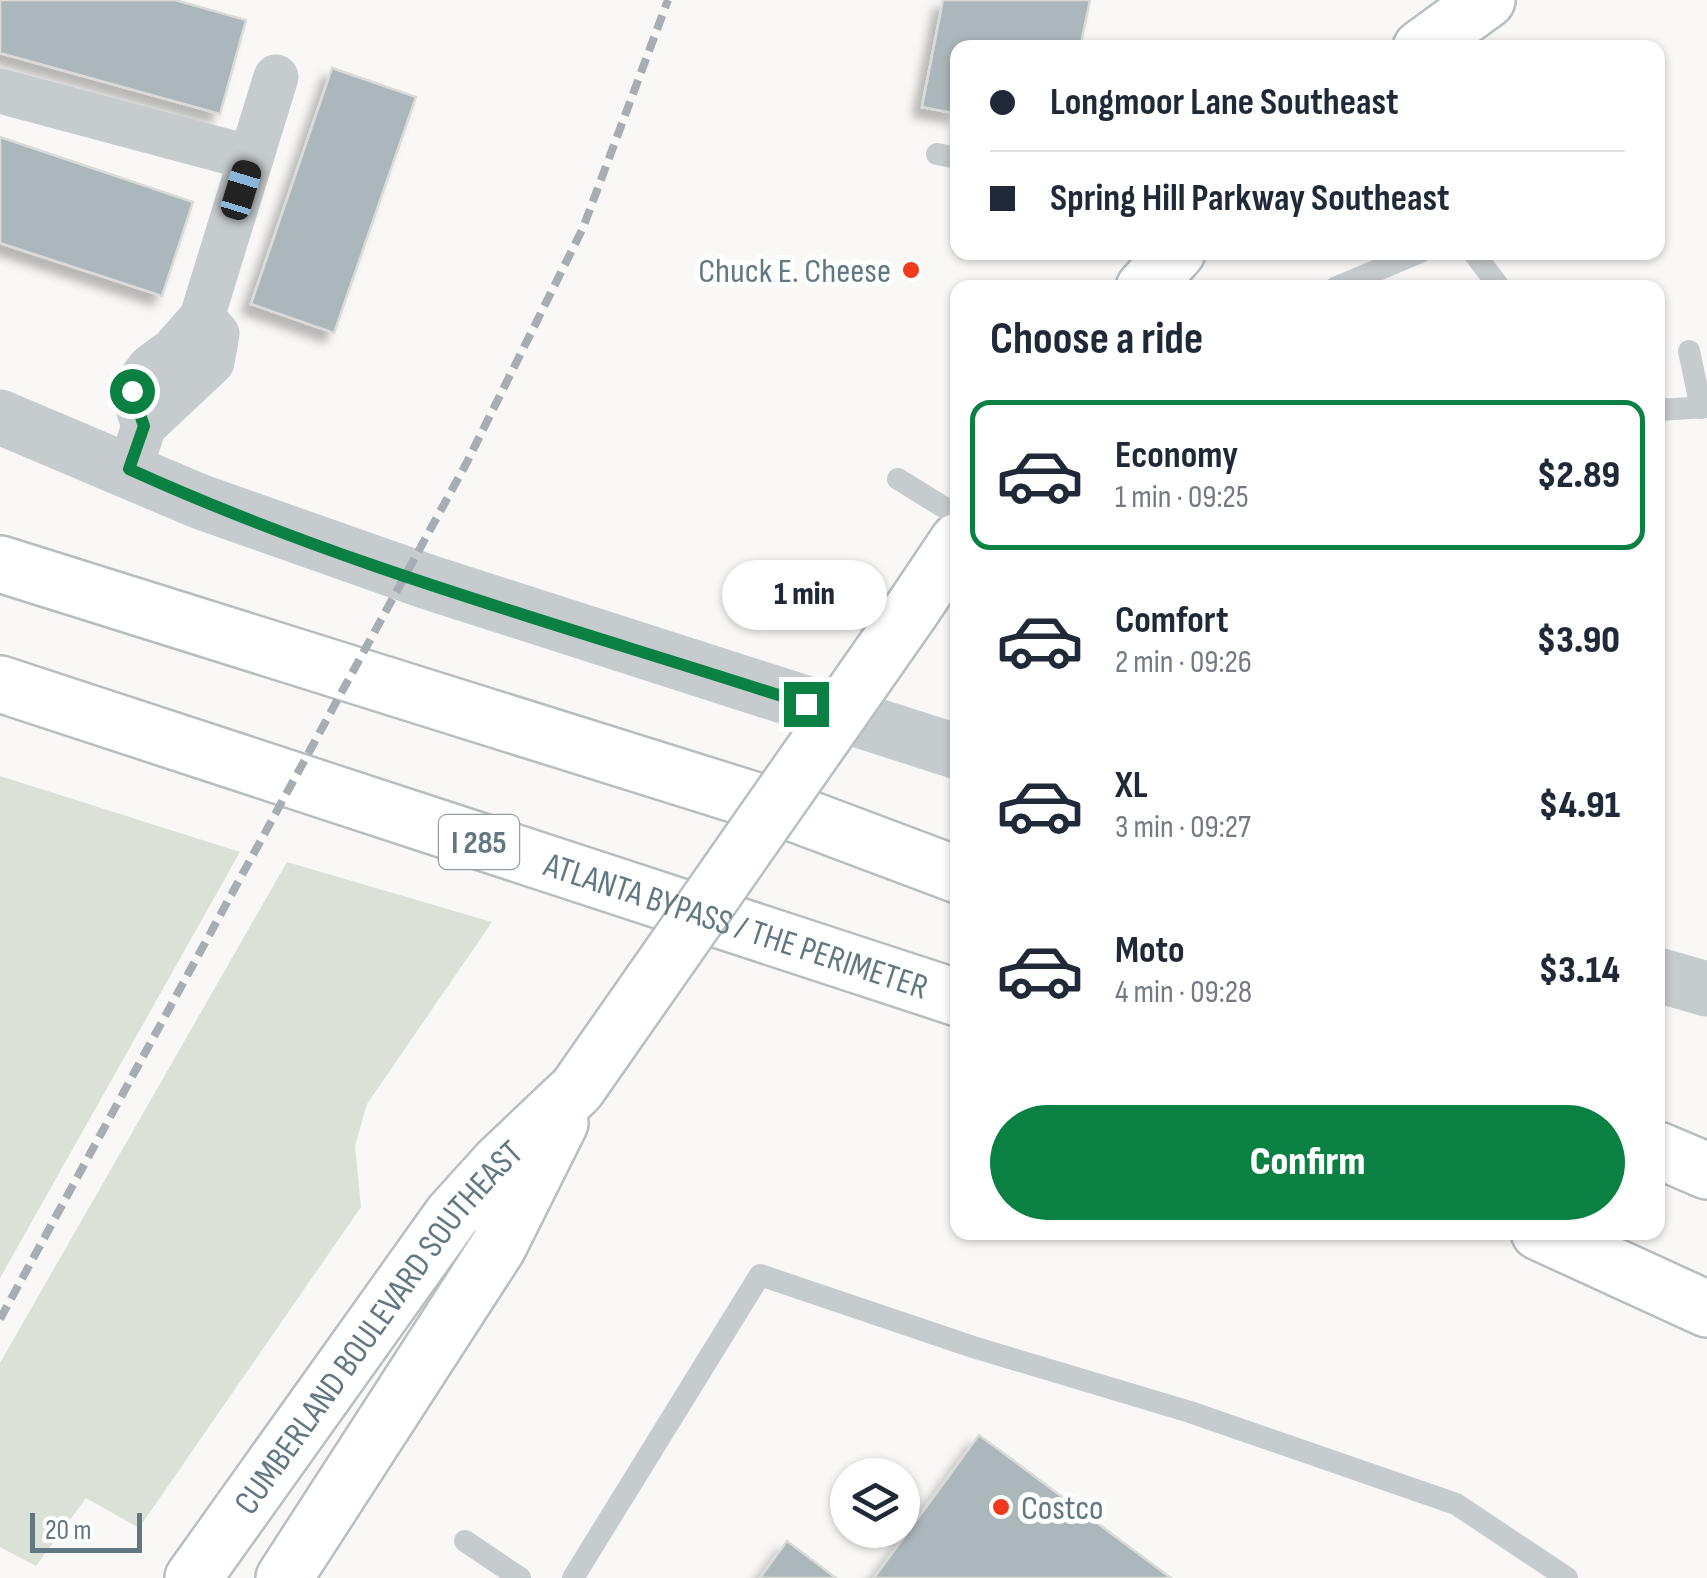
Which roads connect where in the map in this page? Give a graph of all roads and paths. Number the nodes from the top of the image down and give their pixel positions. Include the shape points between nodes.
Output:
1 (276, 77) dead end
2 (0, 92) edge
3 (251, 158) junction
4 (1170, 260) edge
5 (1409, 260) edge
6 (1384, 279) edge
7 (1151, 280) edge
8 (1689, 351) dead end
9 (1704, 407) edge
10 (1665, 410) edge
11 (0, 417) edge
12 (136, 448) junction
13 (898, 479) dead end
14 (950, 511) edge
15 (950, 554) edge
16 (0, 564) edge
17 (0, 684) edge
18 (950, 749) edge
19 (950, 873) edge
20 (1665, 977) edge
21 (1707, 989) edge
22 (950, 995) edge
23 (577, 1089) junction
24 (1665, 1153) edge
25 (1707, 1171) edge
26 (1556, 1240) edge
27 (1707, 1309) edge
28 (464, 1542) dead end
29 (193, 1578) edge
30 (284, 1578) edge
31 (520, 1578) edge
32 (574, 1578) edge
33 (1567, 1578) edge

1 - 3 street
2 - 3 street
3 - 12 street via 202,317 132,391
4 - 7 main road
5 - 6 lane
8 - 9 lane
9 - 10 lane
11 - 12 street
12 - 18 street via 200,502
13 - 14 lane
15 - 23 main road, CUMBERLAND BOULEVARD SOUTHEAST, bridge
16 - 19 main road via 785,810
17 - 22 main road, ATLANTA BYPASS / THE PERIMETER / I 285
20 - 21 street
23 - 29 main road, CUMBERLAND BOULEVARD SOUTHEAST via 452,1215
23 - 30 main road, CUMBERLAND BOULEVARD SOUTHEAST via 498,1246
24 - 25 main road
26 - 27 main road
28 - 31 lane
32 - 33 lane via 760,1275 1456,1504

